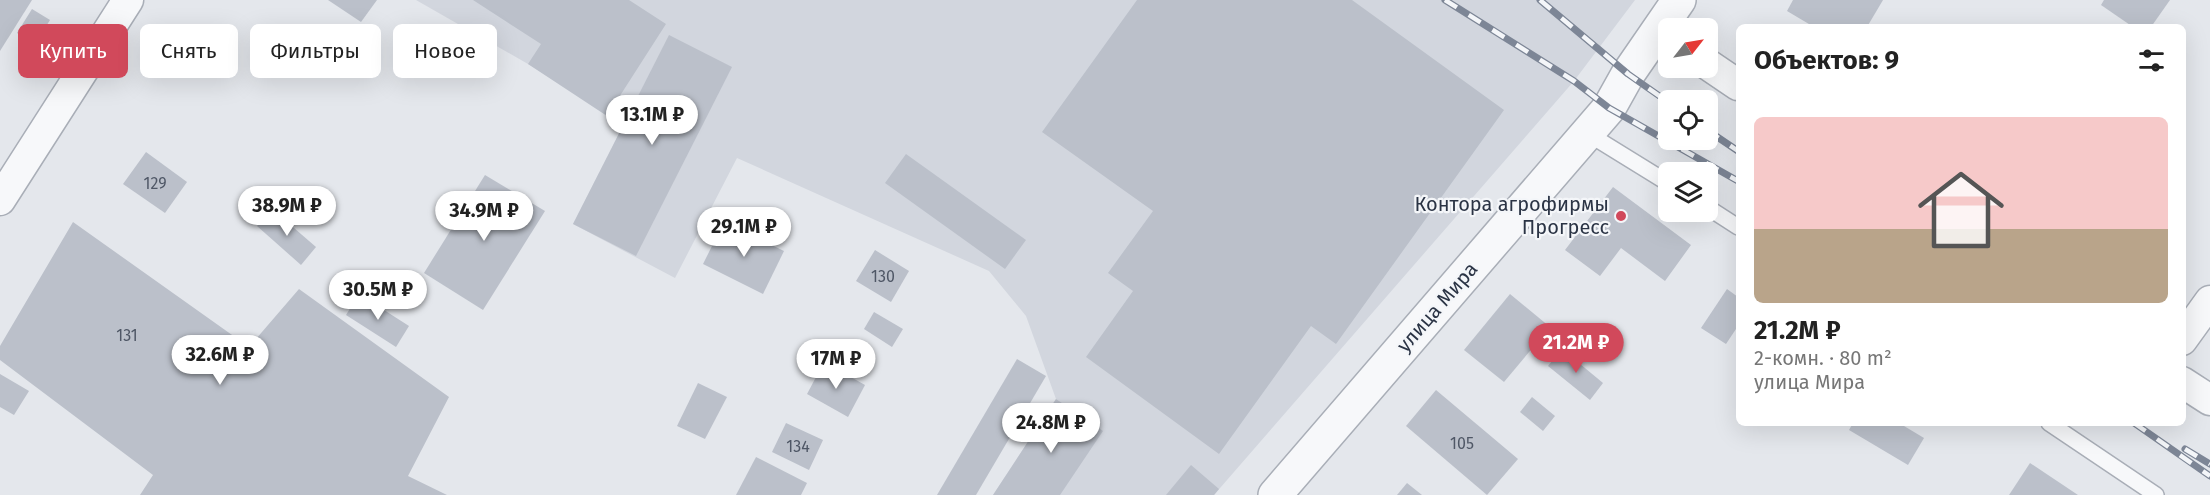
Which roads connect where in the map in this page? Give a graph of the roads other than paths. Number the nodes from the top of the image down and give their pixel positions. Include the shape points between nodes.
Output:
1 (128, 0) edge
2 (1679, 0) edge
3 (1671, 18) edge
4 (1658, 41) edge
5 (1718, 71) edge
6 (1736, 84) edge
7 (1587, 133) junction
8 (1658, 177) edge
9 (0, 200) edge
10 (1718, 214) edge
11 (1736, 226) edge
12 (2210, 301) edge
13 (2186, 334) edge
14 (2186, 385) edge
15 (2210, 400) edge
16 (2053, 426) edge
17 (1275, 495) edge
18 (2156, 495) edge

1 - 9 street
2 - 3 street, улица Мира
4 - 7 street, улица Мира via 1628,74 1609,108
5 - 6 street
7 - 8 lane
7 - 17 street, улица Мира
10 - 11 lane
12 - 13 street
14 - 15 street
16 - 18 lane

